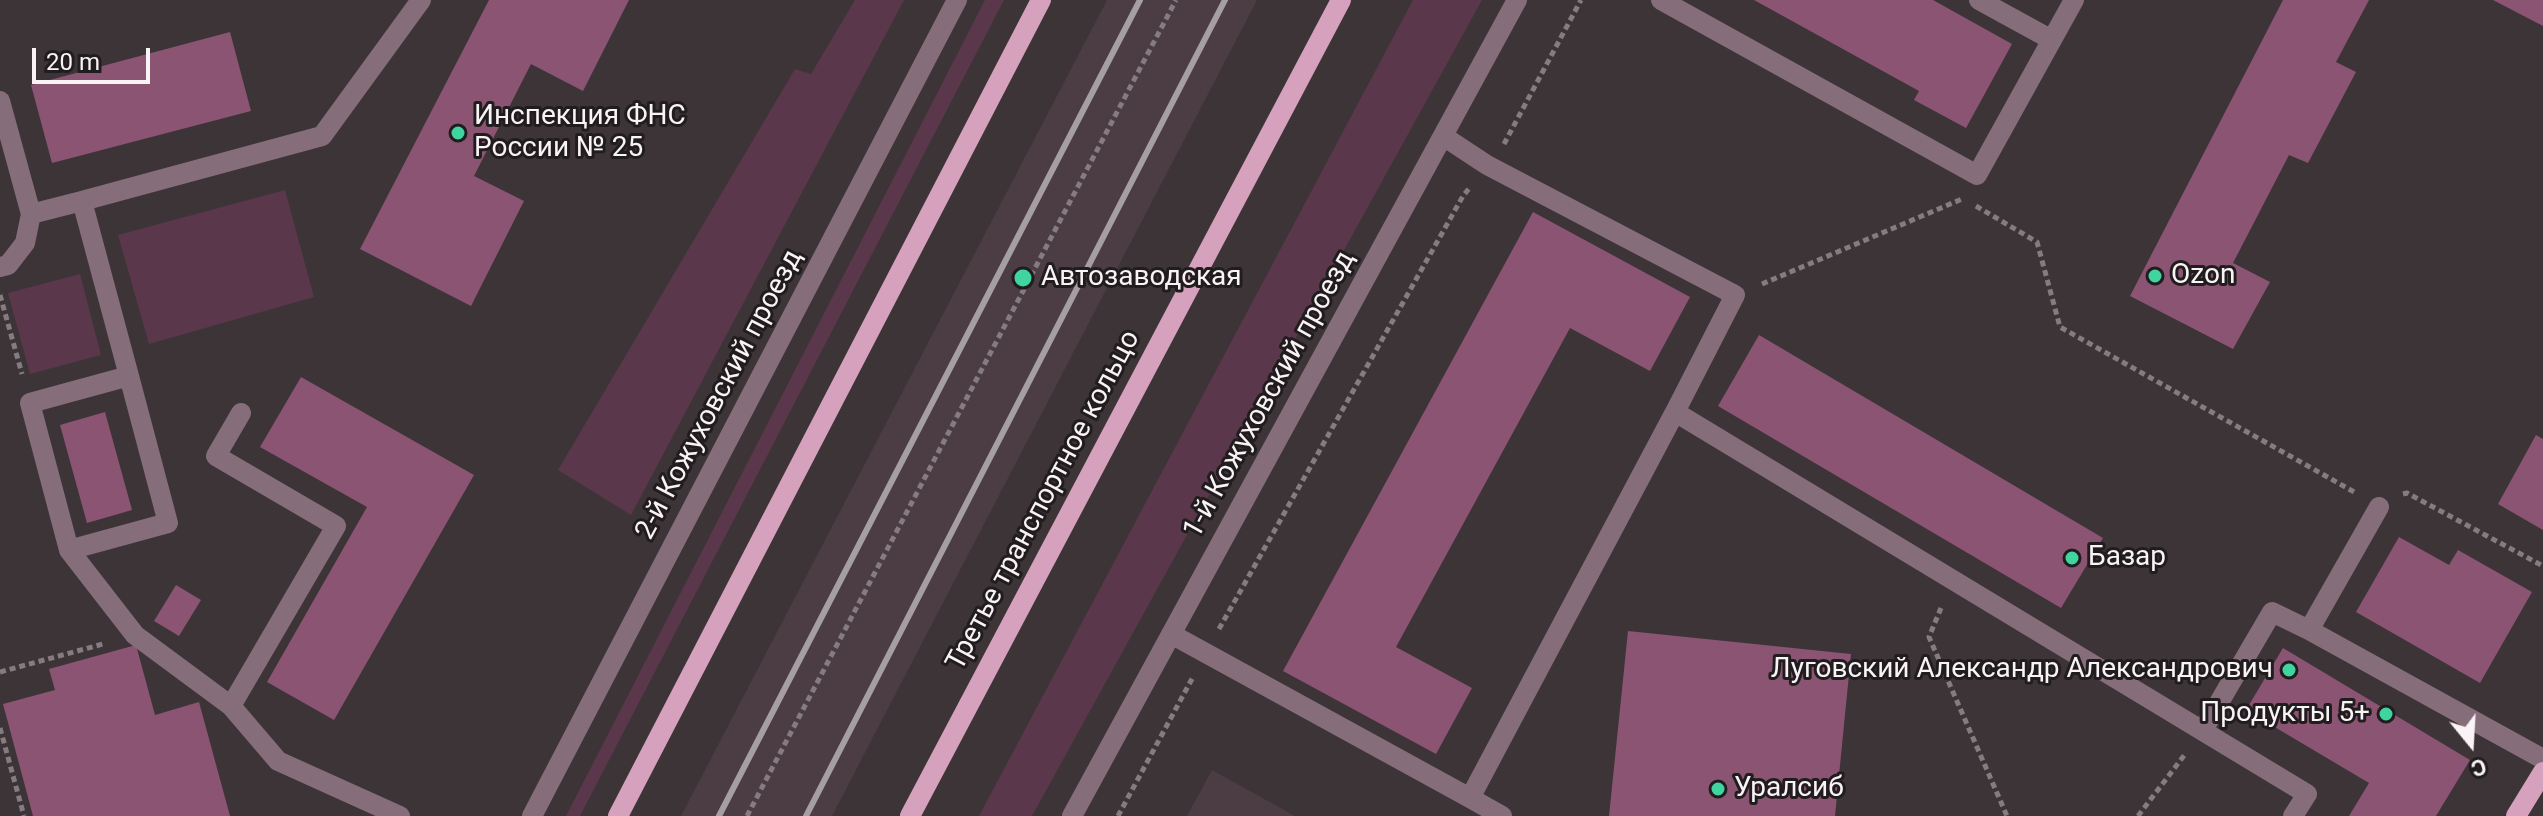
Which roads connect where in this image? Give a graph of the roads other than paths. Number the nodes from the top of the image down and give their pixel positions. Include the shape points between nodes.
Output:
1 (421, 0) edge
2 (957, 0) edge
3 (1041, 0) edge
4 (1341, 0) edge
5 (1517, 0) edge
6 (1661, 0) edge
7 (1979, 0) edge
8 (2074, 0) edge
9 (2052, 40) junction
10 (0, 101) edge
11 (1443, 136) junction
12 (82, 201) junction
13 (31, 214) junction
14 (0, 267) edge
15 (129, 376) junction
16 (1675, 412) junction
17 (241, 413) dead end
18 (2379, 507) road end
19 (69, 550) junction
20 (2309, 630) junction
21 (1171, 634) junction
22 (231, 706) junction
23 (2203, 730) junction
24 (2543, 759) edge
25 (2543, 772) edge
26 (1470, 798) junction
27 (400, 816) edge
28 (532, 816) edge
29 (618, 816) edge
30 (910, 816) edge
31 (1072, 816) edge
32 (1502, 816) edge
33 (2293, 816) edge
34 (2516, 816) edge

1 - 12 street via 322,136
2 - 28 street, 2-й Кожуховский проезд
3 - 29 main road
4 - 30 main road, Третье транспортное кольцо
5 - 11 street, 1-й Кожуховский проезд
6 - 9 street via 1977,175
7 - 9 street
8 - 9 street
10 - 13 street
11 - 16 street via 1487,165 1735,295
11 - 21 street, 1-й Кожуховский проезд
12 - 13 street
12 - 15 street
13 - 14 street via 25,243 8,265
15 - 19 street via 30,403
15 - 19 street via 168,523
16 - 23 street
16 - 26 street
17 - 22 street via 216,456 336,526
18 - 20 street
19 - 22 street via 135,635
20 - 23 street via 2272,612
20 - 24 street
21 - 26 street
21 - 31 street, 1-й Кожуховский проезд
22 - 27 street via 278,761
23 - 33 street via 2307,794
25 - 34 main road
26 - 32 street

